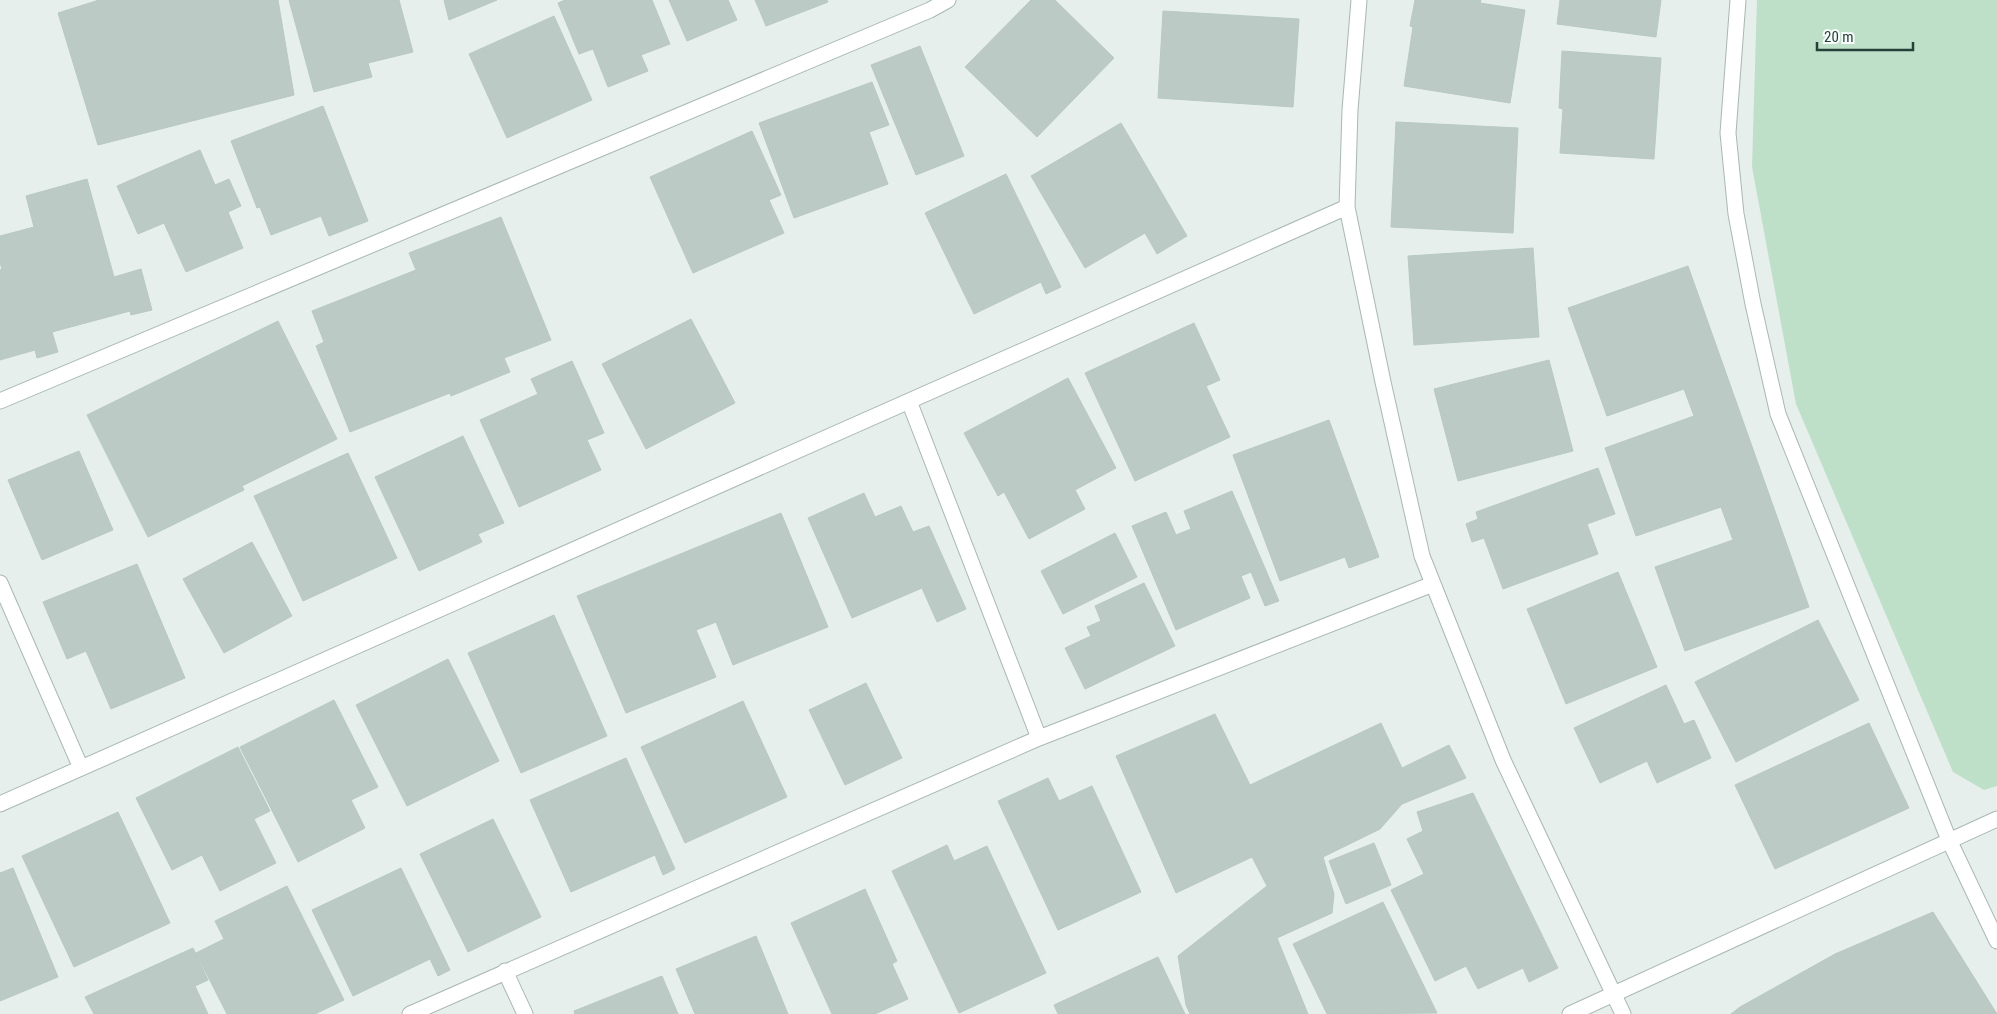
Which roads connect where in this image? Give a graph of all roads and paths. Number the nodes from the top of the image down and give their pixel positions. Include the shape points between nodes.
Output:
1 (948, 0) edge
2 (1359, 0) edge
3 (1738, 0) edge
4 (1347, 207) junction
5 (0, 400) edge
6 (909, 402) junction
7 (0, 583) edge
8 (1433, 584) junction
9 (1039, 738) junction
10 (81, 768) junction
11 (0, 804) edge
12 (1997, 819) edge
13 (1949, 840) junction
14 (1997, 941) edge
15 (505, 971) junction
16 (1614, 994) junction
17 (410, 1014) edge
18 (525, 1014) edge
19 (1570, 1014) edge
20 (1623, 1014) edge

1 - 5 street
2 - 4 street via 1350,110
3 - 13 street via 1729,151 1736,214 1778,414
4 - 6 street
4 - 8 street via 1422,556
6 - 9 street
6 - 10 street
7 - 10 street
8 - 9 street
8 - 16 street via 1503,760
9 - 15 street
10 - 11 street
12 - 13 street
13 - 14 street
13 - 16 street
15 - 17 street
15 - 18 street
16 - 19 street
16 - 20 street

